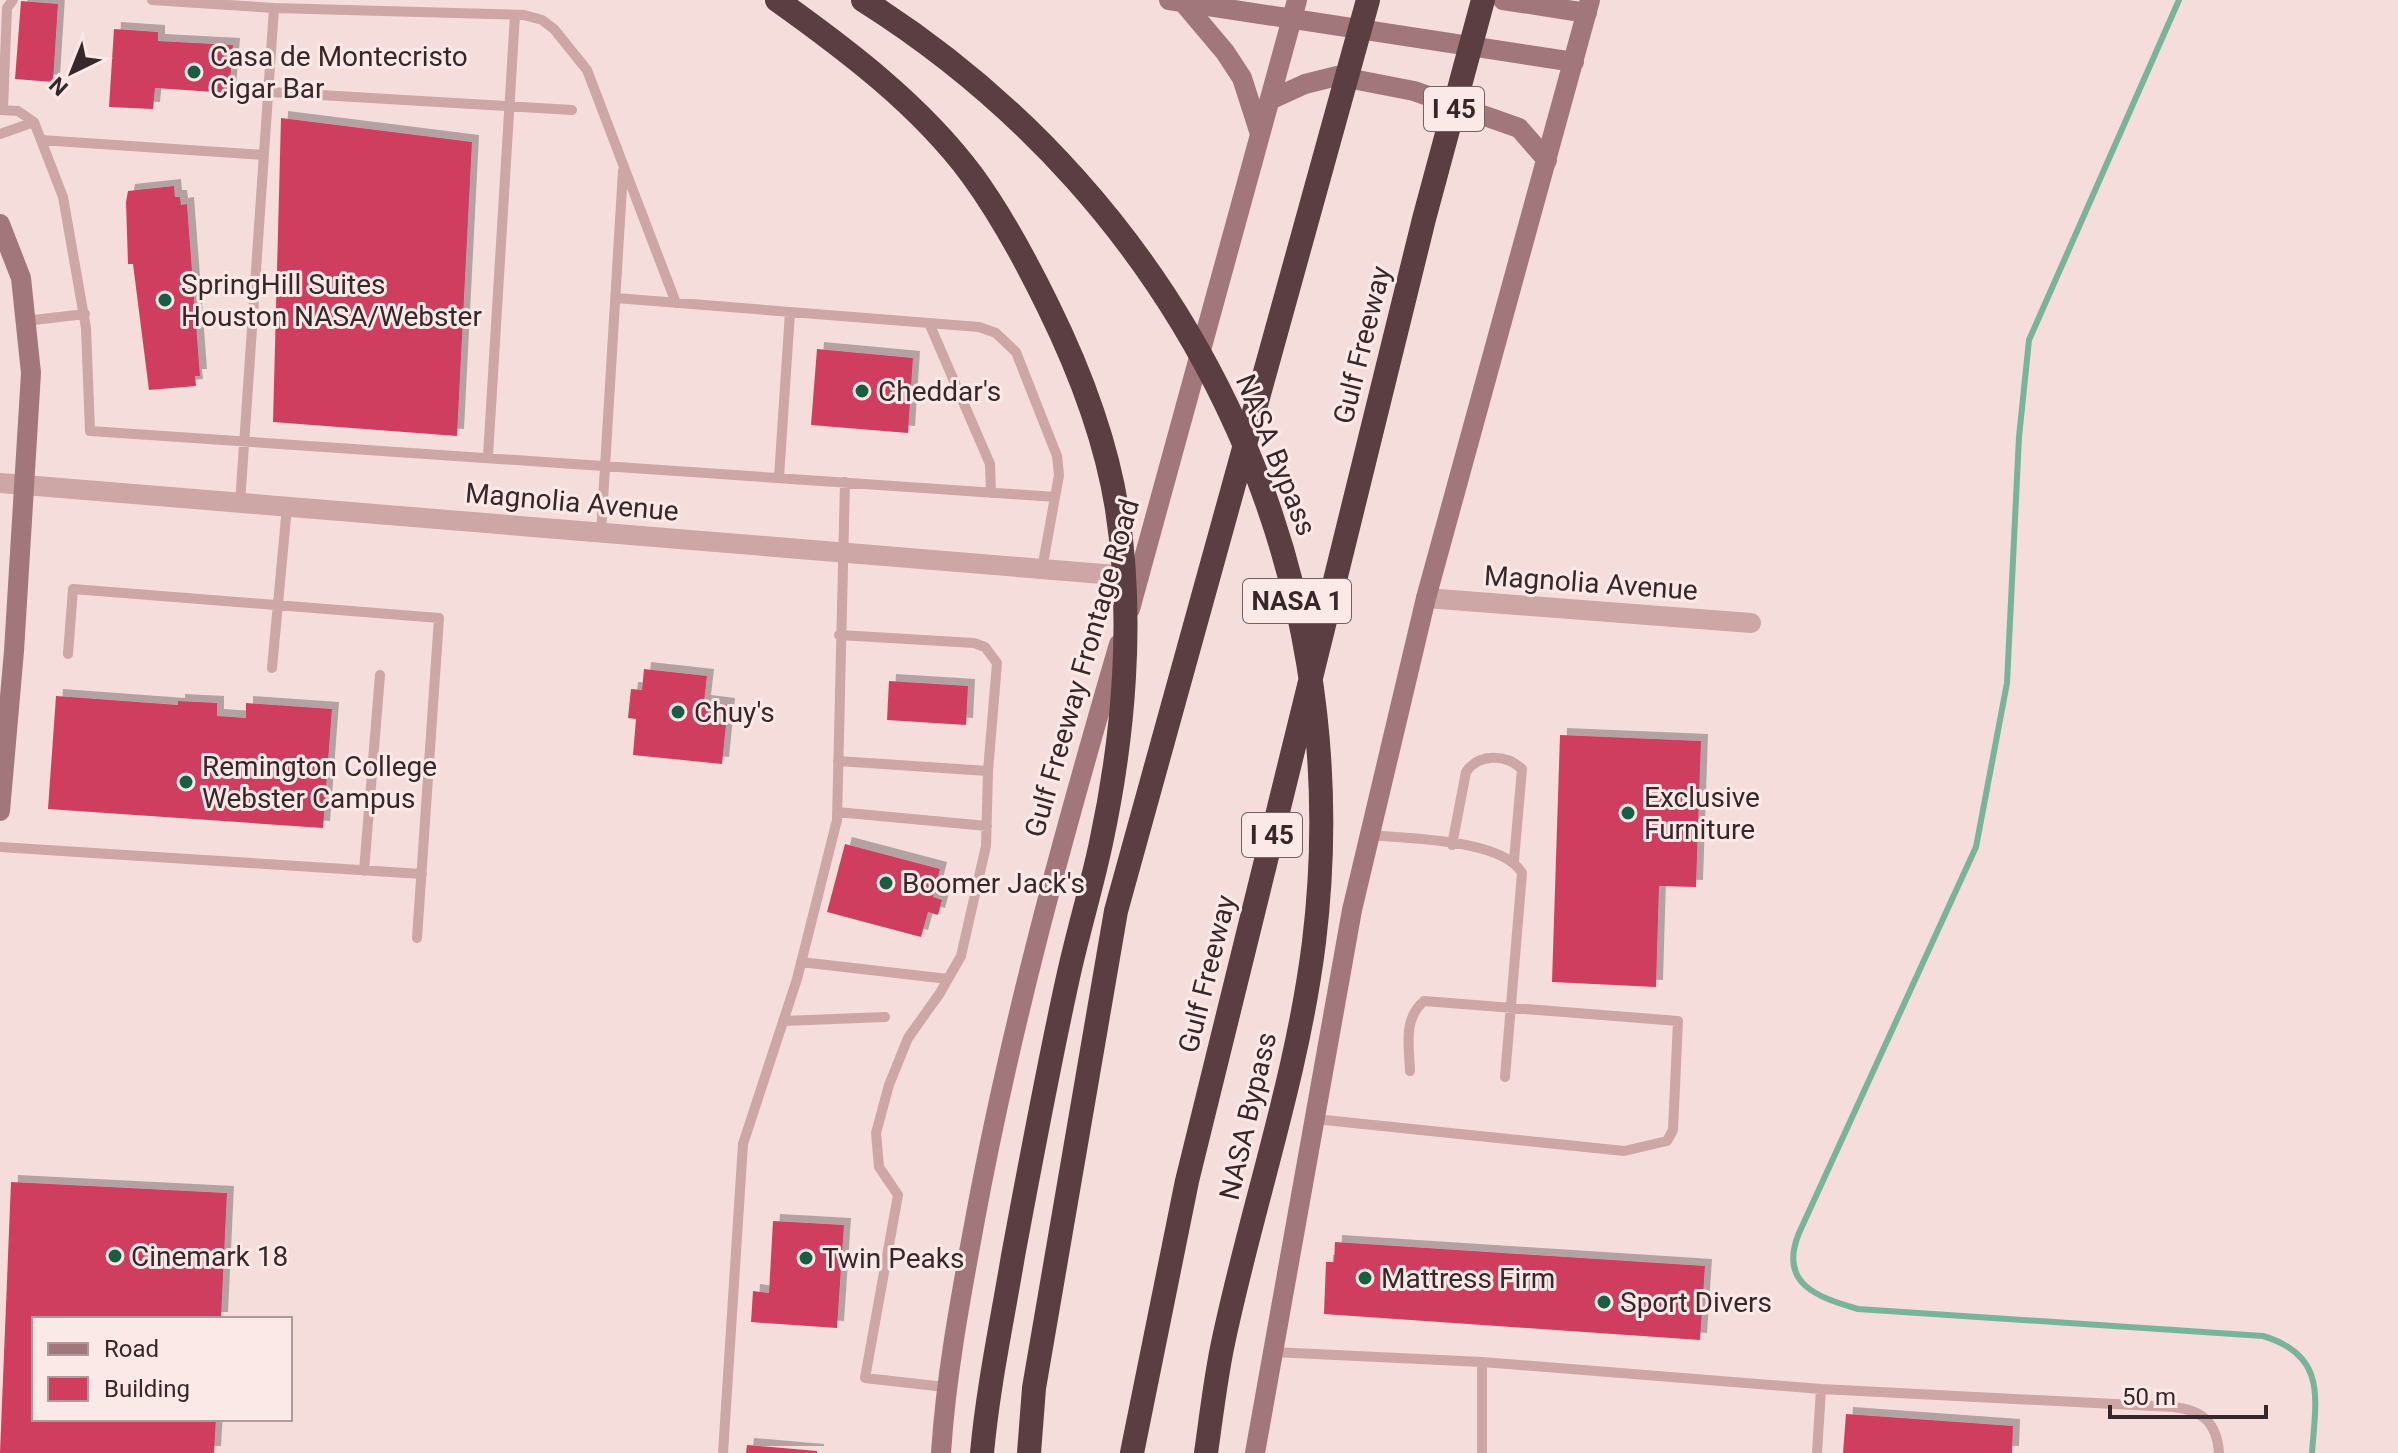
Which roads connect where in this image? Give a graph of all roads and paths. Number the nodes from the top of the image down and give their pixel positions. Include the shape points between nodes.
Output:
1 (13, 0) edge
2 (152, 0) edge
3 (777, 0) edge
4 (863, 0) edge
5 (1368, 0) edge
6 (1483, 0) edge
7 (1503, 0) edge
8 (1175, 1) edge
9 (1589, 6) edge
10 (274, 8) junction
11 (1295, 9) edge
12 (515, 15) junction
13 (1574, 62) junction
14 (269, 92) junction
15 (1270, 100) junction
16 (510, 106) junction
17 (2, 110) edge
18 (572, 110) dead end
19 (34, 122) junction
20 (0, 134) edge
21 (1261, 134) junction
22 (41, 140) junction
23 (264, 155) junction
24 (1547, 160) junction
25 (623, 165) junction
26 (0, 224) edge
27 (616, 298) junction
28 (676, 303) junction
29 (790, 312) junction
30 (85, 314) junction
31 (25, 321) junction
32 (929, 323) junction
33 (245, 439) junction
34 (488, 456) junction
35 (605, 464) junction
36 (779, 477) junction
37 (845, 482) junction
38 (0, 483) edge
39 (25, 485) junction
40 (991, 493) junction
41 (1055, 497) junction
42 (240, 503) junction
43 (287, 507) junction
44 (601, 533) junction
45 (841, 553) junction
46 (1042, 569) junction
47 (1139, 577) junction
48 (1426, 598) junction
49 (278, 605) junction
50 (1751, 623) dead end
51 (839, 635) junction
52 (68, 654) dead end
53 (272, 668) dead end
54 (380, 675) dead end
55 (838, 761) junction
56 (988, 771) junction
57 (0, 811) edge
58 (837, 812) junction
59 (987, 826) junction
60 (1370, 835) junction
61 (1452, 845) junction
62 (0, 847) edge
63 (1514, 860) junction
64 (364, 871) junction
65 (422, 874) junction
66 (417, 938) dead end
67 (801, 962) junction
68 (948, 979) junction
69 (1510, 1008) junction
70 (885, 1017) dead end
71 (783, 1021) junction
72 (1410, 1071) dead end
73 (1505, 1077) dead end
74 (1315, 1119) junction
75 (1273, 1352) junction
76 (1482, 1362) junction
77 (945, 1387) junction
78 (1821, 1389) junction
79 (723, 1453) edge
80 (941, 1453) edge
81 (982, 1453) edge
82 (1029, 1453) edge
83 (1132, 1453) edge
84 (1206, 1453) edge
85 (1255, 1453) edge
86 (1482, 1453) edge
87 (1817, 1453) edge
88 (2219, 1453) edge

1 - 17 lane via 7,8
2 - 10 lane
3 - 81 highway via 848,50 971,174 1029,268 1061,333 1097,426 1117,508 1125,596 1122,681 1102,841 1067,981 986,1405
4 - 84 highway, NASA Bypass / NASA 1 via 1008,109 1070,171 1128,241 1226,400 1252,460 1306,637 1321,758 1320,883 1305,1004 1222,1349
5 - 82 highway via 1116,911 1034,1388
6 - 83 highway, Gulf Freeway / I 45 via 1187,1181
7 - 9 main road
8 - 11 main road
8 - 21 main road via 1225,52 1242,78
9 - 13 main road
10 - 12 lane
10 - 14 lane
11 - 13 main road
11 - 15 main road, Gulf Freeway Frontage Road
12 - 16 lane
12 - 25 lane via 542,20 576,52
13 - 24 main road
14 - 16 lane
14 - 23 lane
15 - 21 main road, Gulf Freeway Frontage Road
15 - 24 main road via 1337,76 1414,91 1519,128
16 - 18 lane
16 - 34 lane
17 - 19 lane via 18,111
19 - 20 lane
19 - 22 lane
21 - 47 main road, Gulf Freeway Frontage Road
22 - 23 lane
22 - 30 lane via 63,197
23 - 33 lane
24 - 48 main road
25 - 27 lane
25 - 28 lane
26 - 31 main road via 21,278
27 - 28 lane
27 - 35 lane
28 - 29 lane
29 - 32 lane
29 - 36 lane
30 - 31 lane
30 - 33 lane via 90,431
31 - 39 main road via 31,373
32 - 40 lane via 990,464
32 - 41 lane via 979,327 996,333 1016,352 1057,456
33 - 34 lane
33 - 42 lane
34 - 35 lane
35 - 36 lane
35 - 44 lane
36 - 37 lane
37 - 40 lane
37 - 45 lane
38 - 39 street, Magnolia Avenue
39 - 42 street, Magnolia Avenue
39 - 57 main road
40 - 41 lane
41 - 46 lane
42 - 43 street, Magnolia Avenue
43 - 44 street, Magnolia Avenue
43 - 49 lane
44 - 45 street, Magnolia Avenue
45 - 46 street, Magnolia Avenue
45 - 51 lane
46 - 47 street, Magnolia Avenue
47 - 77 main road, Gulf Freeway Frontage Road via 1055,864 1001,1085
48 - 50 street, Magnolia Avenue
48 - 60 main road
49 - 52 lane via 73,589
49 - 53 lane
49 - 65 lane via 439,618
51 - 55 lane
51 - 56 lane via 985,647 997,663
54 - 64 lane
55 - 56 lane
55 - 58 lane
56 - 59 lane
58 - 59 lane
58 - 67 lane
59 - 68 lane via 961,956
60 - 61 lane
60 - 74 main road
61 - 63 lane via 1494,850
61 - 63 lane via 1472,763 1482,757 1514,761 1522,769
62 - 64 lane
63 - 69 lane via 1522,873
64 - 65 lane
65 - 66 lane
67 - 68 lane
67 - 71 lane
68 - 77 lane via 908,1038 876,1133 879,1167 898,1195 865,1378
69 - 72 lane via 1424,1001 1409,1023
69 - 73 lane
69 - 74 lane via 1678,1021 1673,1130 1667,1141 1624,1151
70 - 71 lane
71 - 79 lane via 743,1144
74 - 75 main road
75 - 76 lane
75 - 85 main road
76 - 78 lane
76 - 86 lane
77 - 80 main road, Gulf Freeway Frontage Road
78 - 87 lane
78 - 88 lane via 2186,1408 2209,1420

